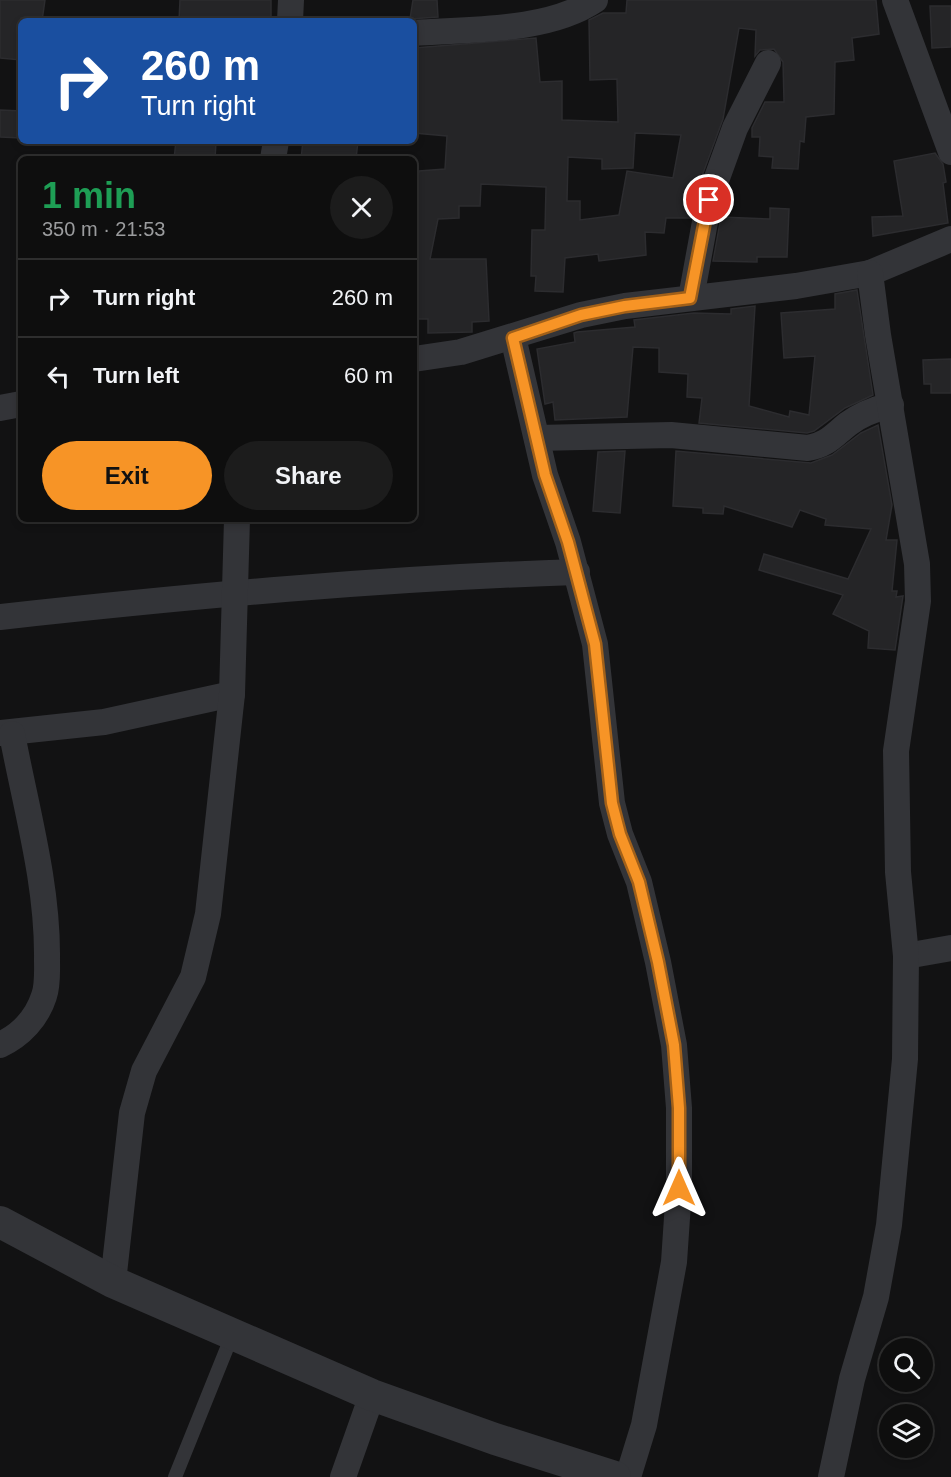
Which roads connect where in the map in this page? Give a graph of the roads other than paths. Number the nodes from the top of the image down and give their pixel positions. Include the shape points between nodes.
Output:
1 (291, 0) edge
2 (595, 0) edge
3 (895, 0) edge
4 (290, 18) edge
5 (417, 33) edge
6 (768, 63) dead end
7 (951, 152) edge
8 (951, 239) edge
9 (870, 273) junction
10 (690, 298) junction
11 (513, 338) junction
12 (417, 359) edge
13 (18, 405) edge
14 (891, 405) junction
15 (0, 408) edge
16 (537, 438) junction
17 (237, 522) edge
18 (577, 572) junction
19 (235, 591) junction
20 (0, 617) edge
21 (232, 694) junction
22 (6, 734) edge
23 (951, 948) edge
24 (906, 956) junction
25 (0, 1045) edge
26 (0, 1222) edge
27 (112, 1282) junction
28 (233, 1333) junction
29 (372, 1395) junction
30 (175, 1477) edge
31 (343, 1477) edge
32 (615, 1477) edge
33 (628, 1477) edge
34 (831, 1477) edge

1 - 4 street
2 - 5 street via 525,24
3 - 7 street
6 - 10 street via 735,128 709,200
8 - 9 street
9 - 10 street
9 - 14 street
10 - 11 street via 581,315
11 - 12 street
11 - 16 street
13 - 15 street
14 - 16 street via 865,413 833,439 808,448 671,435
14 - 24 street via 917,564 918,602 896,752 897,849
16 - 18 street
17 - 19 street
18 - 19 street via 439,576
18 - 33 street via 595,644 612,803 639,882 658,962 674,1045 679,1108 674,1262 644,1425
19 - 20 street
19 - 21 street
21 - 22 street via 104,722
21 - 27 street via 208,914 193,977 144,1071 132,1113
22 - 25 street via 43,894 47,969 45,994 38,1011 14,1038
23 - 24 street
24 - 34 street via 905,1059 889,1225 876,1297 852,1379
26 - 27 street
27 - 28 street
28 - 29 street
28 - 30 lane
29 - 31 street
29 - 32 street

